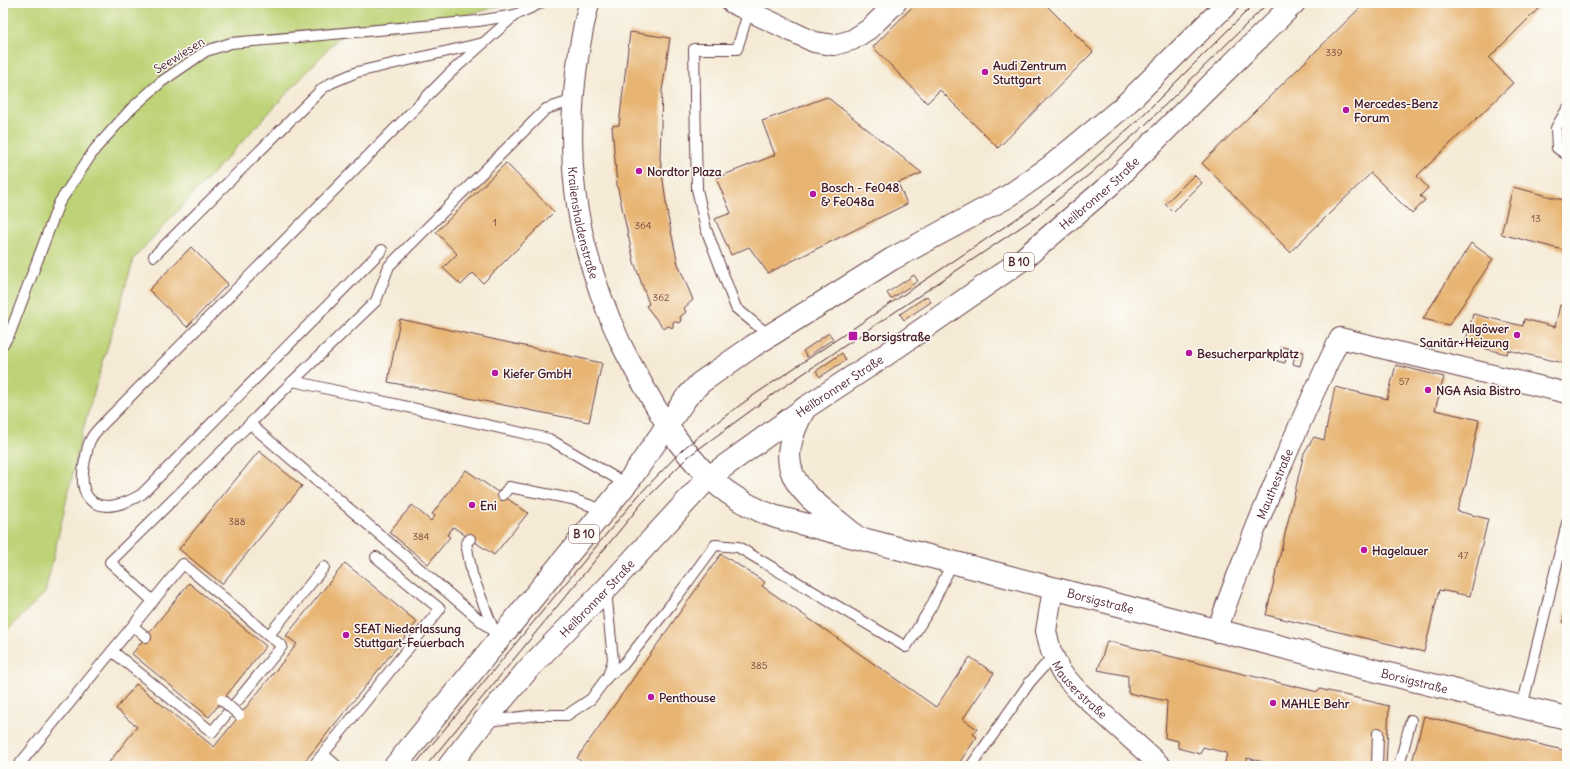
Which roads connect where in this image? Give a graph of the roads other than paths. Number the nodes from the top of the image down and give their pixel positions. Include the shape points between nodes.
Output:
1 (541, 3) edge
2 (589, 3) edge
3 (896, 3) edge
4 (1228, 3) edge
5 (1294, 3) edge
6 (740, 6) edge
7 (516, 15) junction
8 (485, 43) junction
9 (574, 100) junction
10 (1567, 109) edge
11 (1567, 155) edge
12 (382, 250) dead end
13 (154, 256) dead end
14 (770, 336) junction
15 (3, 344) edge
16 (293, 382) junction
17 (1567, 393) edge
18 (806, 408) junction
19 (250, 424) junction
20 (667, 426) junction
21 (708, 478) junction
22 (626, 484) junction
23 (503, 495) dead end
24 (603, 510) junction
25 (1567, 523) edge
26 (856, 537) junction
27 (470, 539) dead end
28 (376, 557) dead end
29 (953, 561) junction
30 (324, 567) dead end
31 (606, 589) junction
32 (1053, 589) junction
33 (153, 601) junction
34 (133, 626) junction
35 (1217, 632) junction
36 (269, 635) junction
37 (496, 636) junction
38 (146, 637) dead end
39 (112, 651) junction
40 (1053, 656) junction
41 (608, 676) junction
42 (1522, 707) junction
43 (231, 709) junction
44 (240, 715) dead end
45 (1567, 718) edge
46 (1410, 720) dead end
47 (484, 721) junction
48 (1378, 732) dead end
49 (323, 754) junction
50 (18, 766) edge
51 (313, 766) edge
52 (337, 766) edge
53 (395, 766) edge
54 (449, 766) edge
55 (972, 766) edge
56 (1161, 766) edge
57 (1377, 766) edge
58 (1399, 766) edge

1 - 7 lane, Seewiesen
2 - 9 street, Krailenshaldenstraße via 577,65
3 - 6 street via 870,29 852,40 834,45 814,42
4 - 14 main road, B 10 via 1123,108 1050,167 1007,196 892,259
5 - 18 main road, Heilbronner Straße / B 10 via 1111,184 1023,259
6 - 14 lane via 737,49 694,49 696,189 706,229 736,308
7 - 8 lane
7 - 15 lane, Seewiesen via 448,24 231,43 206,51 161,82 131,109 95,149 59,204 10,333
8 - 12 lane via 451,72 102,425 90,440 84,468 83,486 89,500 99,505 112,505 129,502 142,494
8 - 13 lane via 357,72 323,88
9 - 16 lane via 546,109 389,266 376,301
9 - 20 street, Krailenshaldenstraße via 575,190 592,266 621,343
10 - 11 lane via 1556,128 1557,148
14 - 20 main road, B 10 via 700,383
16 - 19 lane
16 - 22 lane via 549,439
17 - 35 street, Mauthestraße via 1340,338 1275,481 1224,608
18 - 21 main road, Heilbronner Straße / B 10
18 - 26 main road via 791,440 788,460 792,474 811,498
19 - 33 lane via 110,562
19 - 37 lane
20 - 21 main road, Borsigstraße
20 - 22 main road, B 10
21 - 26 main road, Borsigstraße via 728,494 760,511
21 - 31 main road, Heilbronner Straße / B 10
22 - 24 main road, B 10
23 - 24 lane via 509,487 572,499
24 - 37 main road, B 10
25 - 42 lane
26 - 29 main road, Borsigstraße
27 - 37 lane via 466,544 472,574
28 - 49 lane via 440,609
29 - 32 main road, Borsigstraße
29 - 41 lane via 931,607 906,647 738,547 715,545 623,665
30 - 36 lane
31 - 41 lane via 613,660
31 - 47 main road, Heilbronner Straße / B 10 via 530,667
32 - 35 main road, Borsigstraße
32 - 40 street, Mauserstraße via 1046,631
33 - 34 lane
33 - 36 lane via 183,564
34 - 38 lane
34 - 39 lane
35 - 42 main road, Borsigstraße
36 - 43 lane via 282,646
37 - 53 main road, B 10
39 - 43 lane via 212,732
39 - 50 lane
40 - 55 lane via 1030,682
40 - 56 street, Mauserstraße via 1061,672 1078,691
41 - 47 lane via 591,699 567,715 537,715
42 - 45 main road, Borsigstraße
43 - 44 lane, bridge via 222,700
46 - 58 lane
47 - 54 main road, Heilbronner Straße / B 10
48 - 57 lane
49 - 51 lane
49 - 52 lane

